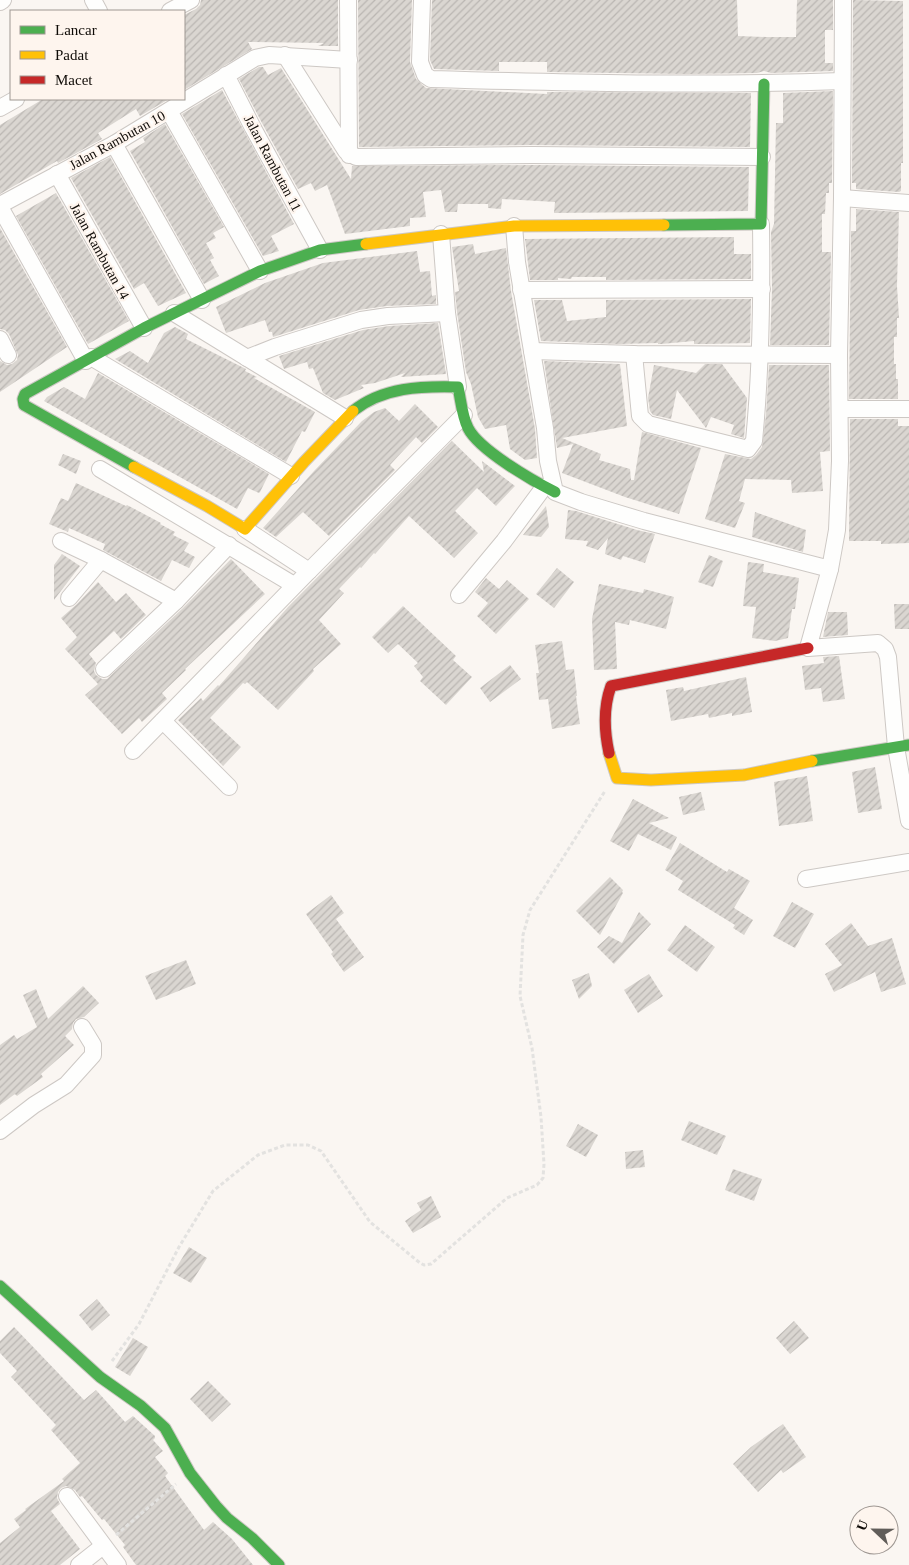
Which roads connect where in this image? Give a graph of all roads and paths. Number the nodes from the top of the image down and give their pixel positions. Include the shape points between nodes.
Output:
1 (3, 0) edge
2 (191, 0) edge
3 (348, 0) edge
4 (422, 0) edge
5 (843, 0) edge
6 (0, 2) edge
7 (172, 10) edge
8 (285, 56) junction
9 (349, 60) junction
10 (226, 75) junction
11 (842, 81) junction
12 (764, 84) junction
13 (14, 100) edge
14 (0, 108) edge
15 (169, 112) junction
16 (114, 144) junction
17 (350, 154) junction
18 (762, 157) junction
19 (56, 174) junction
20 (842, 198) junction
21 (909, 203) edge
22 (0, 206) edge
23 (761, 224) junction
24 (514, 226) junction
25 (441, 234) junction
26 (320, 250) junction
27 (260, 271) junction
28 (762, 289) junction
29 (521, 290) junction
30 (202, 300) junction
31 (174, 313) junction
32 (447, 313) junction
33 (144, 328) junction
34 (0, 340) edge
35 (532, 351) junction
36 (634, 354) junction
37 (8, 355) dead end
38 (760, 355) junction
39 (839, 355) junction
40 (248, 358) junction
41 (88, 359) junction
42 (458, 387) junction
43 (909, 402) edge
44 (840, 409) junction
45 (909, 409) edge
46 (464, 415) junction
47 (345, 418) junction
48 (100, 469) dead end
49 (291, 476) junction
50 (550, 489) junction
51 (245, 529) junction
52 (62, 541) dead end
53 (229, 545) junction
54 (101, 560) junction
55 (830, 569) junction
56 (309, 571) junction
57 (294, 585) junction
58 (459, 595) dead end
59 (69, 598) dead end
60 (176, 601) junction
61 (808, 648) junction
62 (104, 669) dead end
63 (163, 721) junction
64 (902, 746) edge
65 (134, 751) dead end
66 (617, 778) junction
67 (229, 787) dead end
68 (909, 822) edge
69 (909, 862) edge
70 (806, 879) dead end
71 (82, 1027) dead end
72 (0, 1131) edge
73 (0, 1286) edge
74 (100, 1377) junction
75 (190, 1473) junction
76 (67, 1496) dead end
77 (103, 1546) junction
78 (79, 1565) edge
79 (118, 1565) edge
80 (279, 1565) edge

1 - 6 street
2 - 7 street
3 - 9 street
4 - 12 street via 420,62 425,75 431,79 590,84
5 - 11 street
8 - 9 street, Jalan Rambutan 10
8 - 10 street, Jalan Rambutan 10 via 255,58
8 - 17 street
9 - 17 street
10 - 15 street, Jalan Rambutan 10
10 - 26 street, Jalan Rambutan 11
11 - 12 street
11 - 20 street
12 - 18 street
13 - 14 street
15 - 16 street, Jalan Rambutan 10
15 - 27 street
16 - 19 street, Jalan Rambutan 10
16 - 30 street
17 - 18 street via 356,157
18 - 23 street
19 - 22 street, Jalan Rambutan 10
19 - 33 street, Jalan Rambutan 14
20 - 21 street
20 - 39 street
22 - 41 street
23 - 24 street
23 - 28 street
24 - 25 street
24 - 29 street
25 - 26 street
25 - 32 street
26 - 27 street
27 - 30 street
28 - 29 street
28 - 38 street
29 - 35 street
30 - 31 street
31 - 33 street
31 - 40 street
32 - 40 street via 361,320
32 - 42 street
33 - 41 street
34 - 37 street
35 - 36 street
35 - 50 street via 545,428
36 - 38 street
36 - 38 street via 640,416 648,424 748,449 754,441
38 - 39 street
39 - 44 street
40 - 47 street
41 - 49 street
41 - 51 street via 25,394 24,405
42 - 46 street
42 - 47 street via 398,390 375,398
43 - 45 street
44 - 45 street
44 - 55 street via 837,530
46 - 50 street via 470,431 485,446 516,470
46 - 56 street
47 - 49 street
48 - 53 street
49 - 51 street
50 - 55 street via 644,521
50 - 58 street
51 - 56 street
52 - 54 street
53 - 57 street
53 - 60 street
54 - 59 street
54 - 60 street
55 - 61 street
56 - 57 street
57 - 63 street
60 - 62 street
61 - 64 street via 878,643 885,649
61 - 66 street via 611,686 605,723
63 - 65 street
63 - 67 street
64 - 66 street via 744,775 651,780
64 - 68 street
66 - 74 path via 592,811 530,910 523,935 520,996 532,1048 541,1117 543,1178 537,1185 506,1198 431,1264 424,1265 370,1222 322,1151 308,1145 285,1146 258,1155 213,1190 139,1324
69 - 70 street
71 - 72 street via 92,1045 93,1055 66,1085
73 - 74 street
74 - 75 street via 165,1428
75 - 77 path
75 - 80 street via 227,1518
76 - 77 street
77 - 78 street
77 - 79 street

